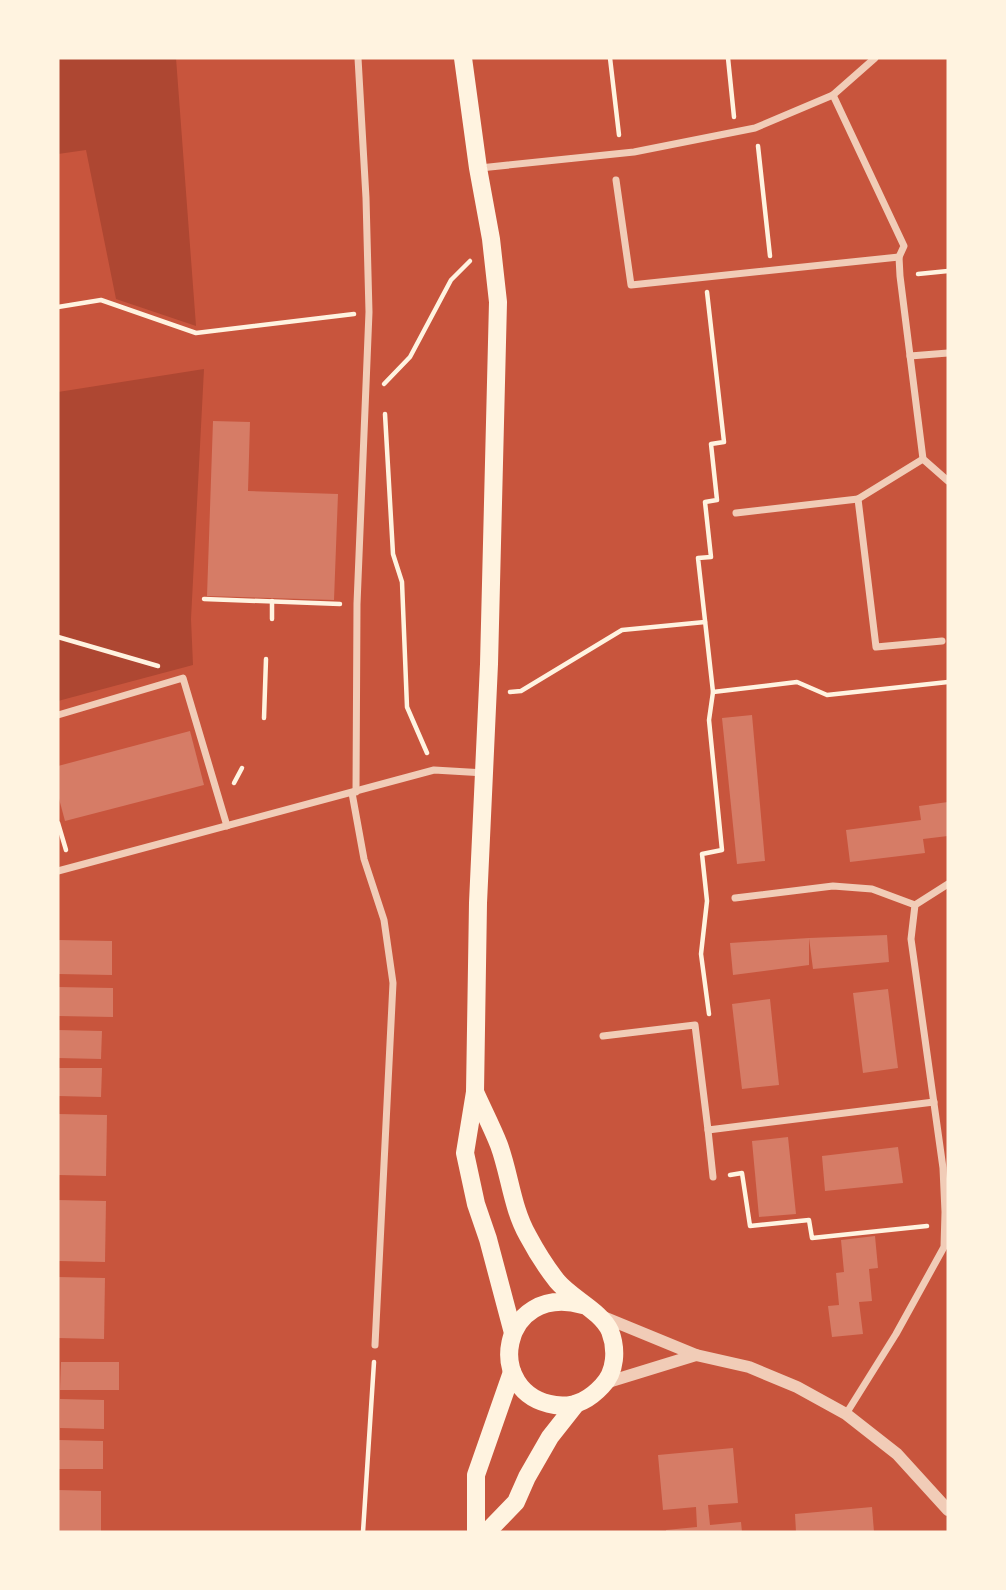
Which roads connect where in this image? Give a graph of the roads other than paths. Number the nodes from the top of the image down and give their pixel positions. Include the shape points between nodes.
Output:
1 (358, 58) edge
2 (463, 58) edge
3 (875, 58) edge
4 (833, 95) junction
5 (478, 168) junction
6 (616, 180) dead end
7 (899, 257) junction
8 (948, 353) edge
9 (910, 356) junction
10 (923, 459) junction
11 (948, 481) edge
12 (858, 499) junction
13 (736, 513) dead end
14 (942, 641) dead end
15 (58, 715) edge
16 (485, 773) junction
17 (354, 792) junction
18 (227, 826) junction
19 (58, 871) edge
20 (948, 884) edge
21 (735, 898) dead end
22 (915, 905) junction
23 (603, 1036) dead end
24 (475, 1092) junction
25 (934, 1102) junction
26 (708, 1129) junction
27 (713, 1177) road end
28 (946, 1248) edge
29 (583, 1305) junction
30 (598, 1315) junction
31 (513, 1333) junction
32 (375, 1345) road end
33 (696, 1355) junction
34 (512, 1372) junction
35 (606, 1383) junction
36 (576, 1404) junction
37 (846, 1414) junction
38 (948, 1510) edge
39 (476, 1532) edge
40 (487, 1532) edge

1 - 17 street via 369,312
2 - 5 main road
3 - 4 street
4 - 5 street via 736,132 621,154
4 - 7 street via 904,246
5 - 16 main road via 498,302
6 - 7 street via 631,285
7 - 9 street
8 - 9 street
9 - 10 street
10 - 11 street
10 - 12 street
12 - 13 street
12 - 14 street via 876,647
15 - 18 street via 183,678
16 - 17 street via 434,770
16 - 24 main road
17 - 18 street
17 - 32 street via 364,859 384,920 393,983
18 - 19 street
20 - 22 street
21 - 22 street via 834,886 872,889
22 - 25 street via 911,939
23 - 26 street via 695,1025
24 - 29 main road via 500,1146 527,1234 557,1281
24 - 31 main road via 465,1153
25 - 26 street
25 - 28 street via 943,1168
26 - 27 street
28 - 37 street
29 - 30 main road
29 - 31 main road via 566,1300 534,1308
30 - 33 street
30 - 35 main road via 610,1330 615,1348
31 - 34 main road via 509,1346
33 - 35 street
33 - 37 street via 749,1367
34 - 36 main road via 526,1391 545,1404
34 - 39 main road via 476,1475
35 - 36 main road
36 - 40 main road via 550,1437 516,1502
37 - 38 street via 897,1454

